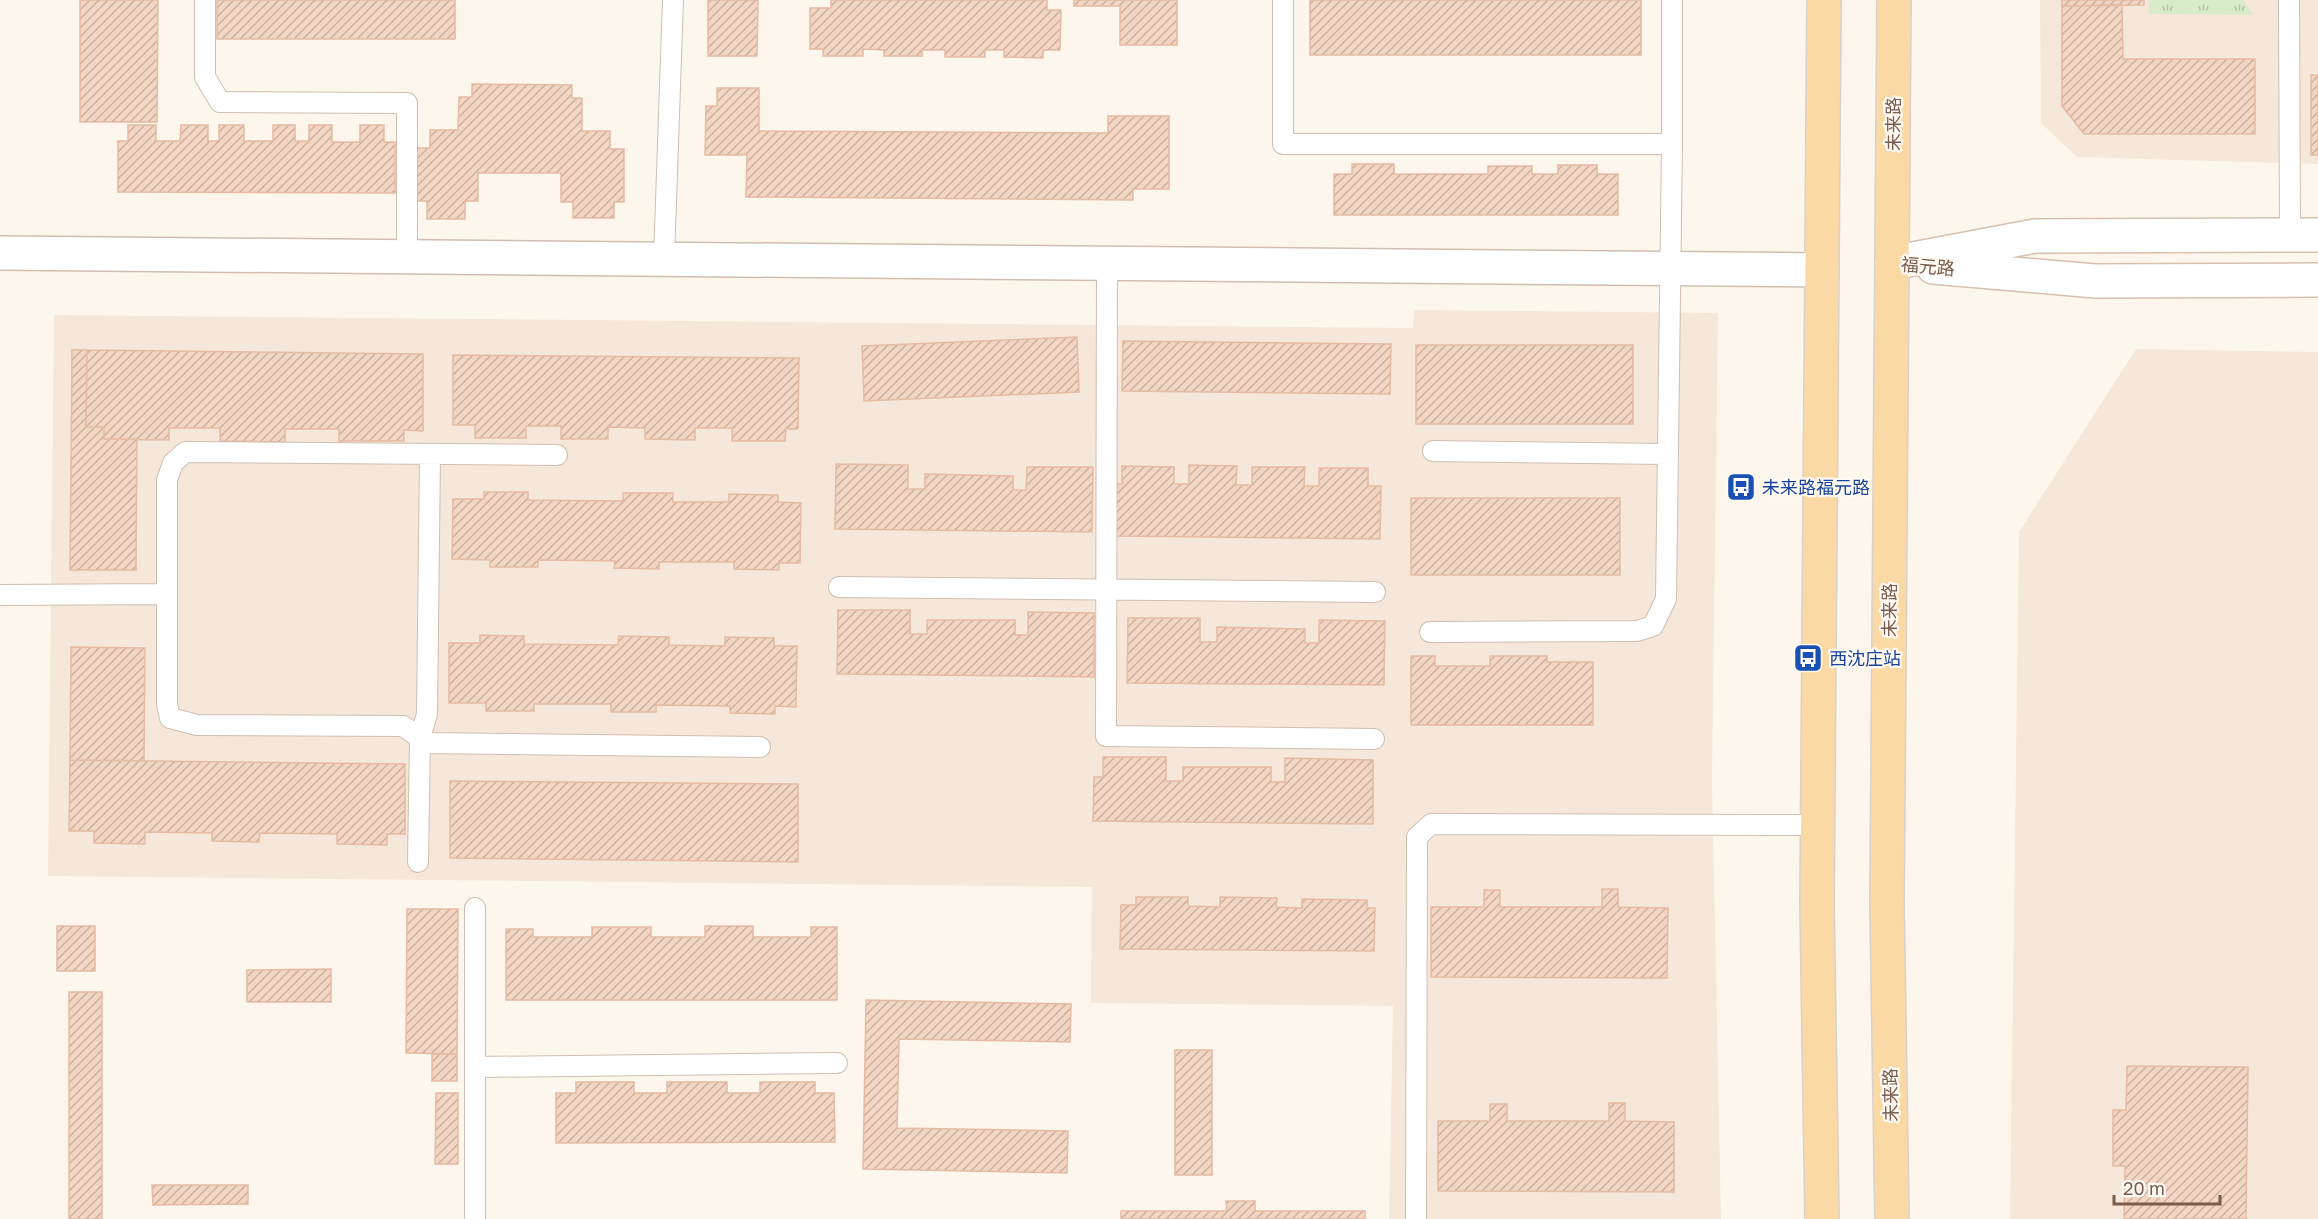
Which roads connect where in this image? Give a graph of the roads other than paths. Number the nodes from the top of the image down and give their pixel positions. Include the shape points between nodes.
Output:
1 (205, 0) edge
2 (673, 0) edge
3 (1283, 0) edge
4 (1672, 0) edge
5 (1824, 0) edge
6 (1894, 0) edge
7 (2289, 0) edge
8 (1672, 144) junction
9 (2304, 236) edge
10 (0, 253) edge
11 (407, 257) junction
12 (664, 259) junction
13 (1107, 263) junction
14 (1892, 263) junction
15 (1672, 268) junction
16 (1822, 270) junction
17 (2318, 280) edge
18 (1433, 451) dead end
19 (430, 454) junction
20 (1668, 454) junction
21 (557, 455) dead end
22 (838, 587) dead end
23 (1106, 589) junction
24 (1375, 592) dead end
25 (167, 594) junction
26 (0, 595) edge
27 (1430, 632) dead end
28 (1374, 739) dead end
29 (420, 741) junction
30 (760, 747) dead end
31 (1818, 825) junction
32 (418, 862) dead end
33 (475, 908) dead end
34 (837, 1063) dead end
35 (476, 1067) junction
36 (476, 1219) edge
37 (1416, 1219) edge
38 (1822, 1219) edge
39 (1892, 1219) edge

1 - 11 lane via 205,76 220,102 407,103
2 - 12 lane
3 - 8 lane via 1283,144
4 - 8 lane
5 - 16 main road
6 - 14 main road, 未来路
7 - 9 lane
8 - 15 lane
9 - 14 street, 福元路 via 2035,236
10 - 11 street
11 - 12 street
12 - 13 street
13 - 15 street
13 - 23 lane
14 - 17 street, 福元路 via 2095,280
14 - 39 main road, 未来路 via 1887,892
15 - 16 street
15 - 20 lane
16 - 31 main road
18 - 20 lane
19 - 21 lane
19 - 25 lane via 185,452 173,463 167,480
19 - 29 lane via 426,714
20 - 27 lane via 1666,599 1653,626 1637,631
22 - 23 lane
23 - 24 lane
23 - 28 lane via 1106,736
25 - 26 lane
25 - 29 lane via 170,718 198,725 403,726
29 - 30 lane
29 - 32 lane
31 - 37 lane via 1431,824 1417,837
31 - 38 main road
33 - 35 lane
34 - 35 lane
35 - 36 lane

